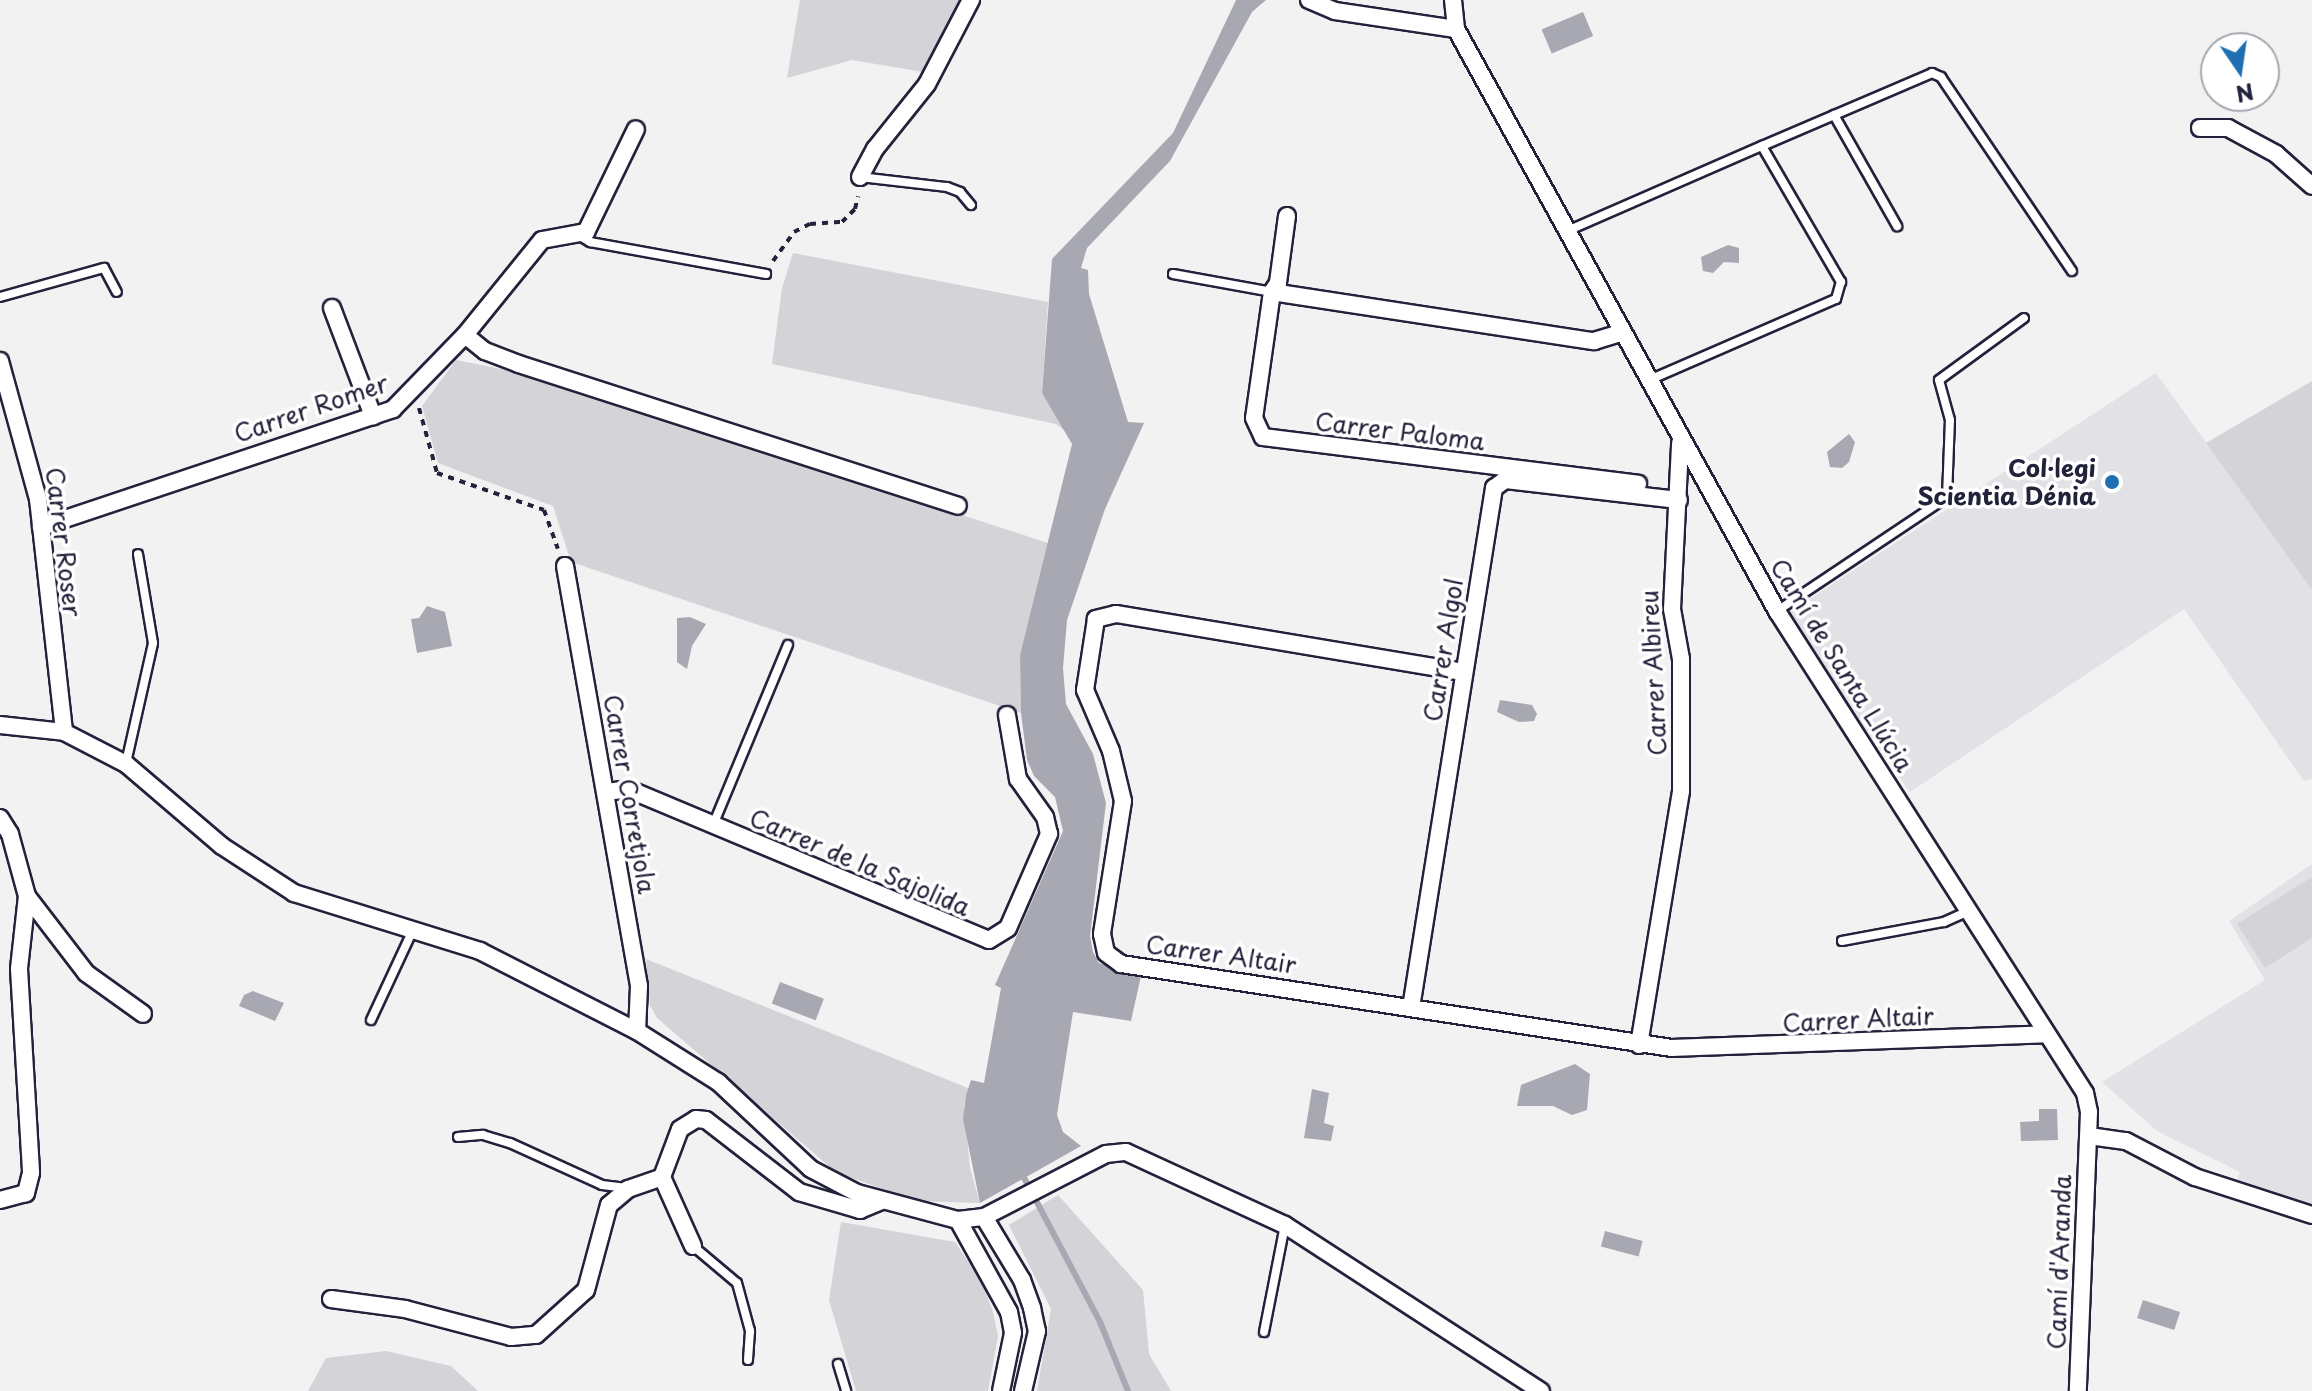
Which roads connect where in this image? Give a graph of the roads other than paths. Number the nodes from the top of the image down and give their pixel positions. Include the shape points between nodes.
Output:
1 (971, 0) edge
2 (1309, 0) edge
3 (1453, 0) edge
4 (1456, 29) junction
5 (1834, 115) junction
6 (2200, 128) dead end
7 (636, 129) dead end
8 (1762, 146) junction
9 (860, 177) joint
10 (2312, 186) edge
11 (971, 205) dead end
12 (1287, 216) dead end
13 (1897, 226) dead end
14 (1567, 231) junction
15 (578, 237) junction
16 (2072, 271) dead end
17 (766, 274) road end
18 (1173, 274) dead end
19 (117, 292) dead end
20 (1272, 292) junction
21 (0, 297) edge
22 (332, 308) dead end
23 (2024, 318) dead end
24 (1621, 333) junction
25 (465, 335) junction
26 (0, 361) edge
27 (1647, 381) junction
28 (373, 416) junction
29 (1680, 441) junction
30 (1679, 494) junction
31 (958, 506) dead end
32 (41, 527) junction
33 (138, 554) dead end
34 (565, 566) road end
35 (1777, 611) junction
36 (788, 645) dead end
37 (1463, 672) junction
38 (1007, 715) dead end
39 (0, 725) edge
40 (64, 732) junction
41 (126, 764) junction
42 (607, 792) junction
43 (0, 818) edge
44 (713, 825) junction
45 (27, 896) junction
46 (1969, 911) junction
47 (414, 929) junction
48 (1842, 941) dead end
49 (1411, 1008) junction
50 (143, 1014) dead end
51 (371, 1020) dead end
52 (637, 1031) junction
53 (2046, 1034) junction
54 (1639, 1045) junction
55 (2089, 1136) junction
56 (458, 1137) dead end
57 (662, 1177) junction
58 (628, 1189) junction
59 (0, 1200) edge
60 (881, 1201) junction
61 (992, 1214) junction
62 (2312, 1215) edge
63 (958, 1220) junction
64 (1285, 1225) junction
65 (693, 1246) joint
66 (331, 1299) dead end
67 (1264, 1332) dead end
68 (748, 1360) dead end
69 (838, 1364) dead end
70 (846, 1391) edge
71 (1001, 1391) edge
72 (1023, 1391) edge
73 (1541, 1391) edge
74 (2078, 1391) edge

1 - 9 street via 927,84 875,149
2 - 4 street via 1335,11
3 - 4 street, Camí de Santa Llúcia
4 - 14 street, Camí de Santa Llúcia
5 - 8 lane
5 - 13 lane
5 - 16 lane via 1937,74
6 - 10 street via 2228,128 2276,154
7 - 15 street via 586,232
8 - 14 lane
8 - 27 lane via 1841,282 1841,291 1836,299
9 - 11 lane via 947,187
12 - 20 street, Carrer Paloma via 1278,283
14 - 24 street, Camí de Santa Llúcia
15 - 17 lane, Carrer Romer
15 - 25 street, Carrer Romer via 558,233 542,240
18 - 20 lane
19 - 21 lane via 104,268
20 - 24 street via 1594,341
20 - 30 street, Carrer Paloma via 1254,418 1263,437
22 - 28 street
23 - 35 lane via 1939,380 1950,420 1947,497
24 - 27 street, Camí de Santa Llúcia
25 - 28 street, Carrer Romer via 414,393
25 - 31 street via 485,351 519,364
26 - 32 street, Carrer Roser via 30,461
27 - 29 street, Camí de Santa Llúcia
28 - 32 street, Carrer Romer
29 - 30 street, Carrer Albireu
29 - 35 street, Camí de Santa Llúcia
30 - 37 street, Carrer Algol via 1499,482
30 - 54 street, Carrer Albireu via 1672,609 1681,659 1681,791
32 - 40 street, Carrer Roser
33 - 41 lane via 153,643
34 - 42 street, Carrer Corretjola
35 - 46 street, Camí de Santa Llúcia
36 - 44 lane
37 - 49 street, Carrer Algol
37 - 49 street, Carrer Altair via 1116,614 1096,619 1088,655 1087,701 1111,751 1123,801 1102,934 1106,953 1121,964
38 - 44 street, Carrer de la Sajolida via 1014,768 1045,817 1049,834 1008,928 996,938 982,941
39 - 40 street
40 - 41 street
41 - 47 street via 222,846 284,888 314,902
42 - 44 street, Carrer de la Sajolida via 628,789
42 - 52 street, Carrer Corretjola via 639,986
43 - 45 street via 10,834
45 - 50 street via 86,973
45 - 59 street via 19,969 30,1186 18,1198
46 - 48 lane via 1944,922
46 - 53 street, Camí de Santa Llúcia
47 - 51 lane
47 - 52 street via 480,951
49 - 54 street, Carrer Altair
52 - 60 street via 718,1082 811,1169
53 - 54 street, Carrer Altair via 1709,1050
53 - 55 street, Camí de Santa Llúcia via 2085,1093
55 - 62 street via 2126,1141 2195,1177
55 - 74 street, Camí d'Aranda
56 - 58 lane via 483,1135 510,1143 602,1185
57 - 58 street
57 - 60 street via 680,1129 696,1119 706,1120 799,1192 860,1210
57 - 65 street
58 - 66 street via 604,1216 586,1290 536,1335 511,1337 405,1309
60 - 63 street
61 - 63 street
61 - 64 street via 1106,1154 1126,1152
61 - 72 street via 1022,1280 1037,1331
63 - 71 street via 1009,1312 1013,1333
64 - 67 lane
64 - 73 street
65 - 68 lane via 737,1283 750,1331
69 - 70 lane

